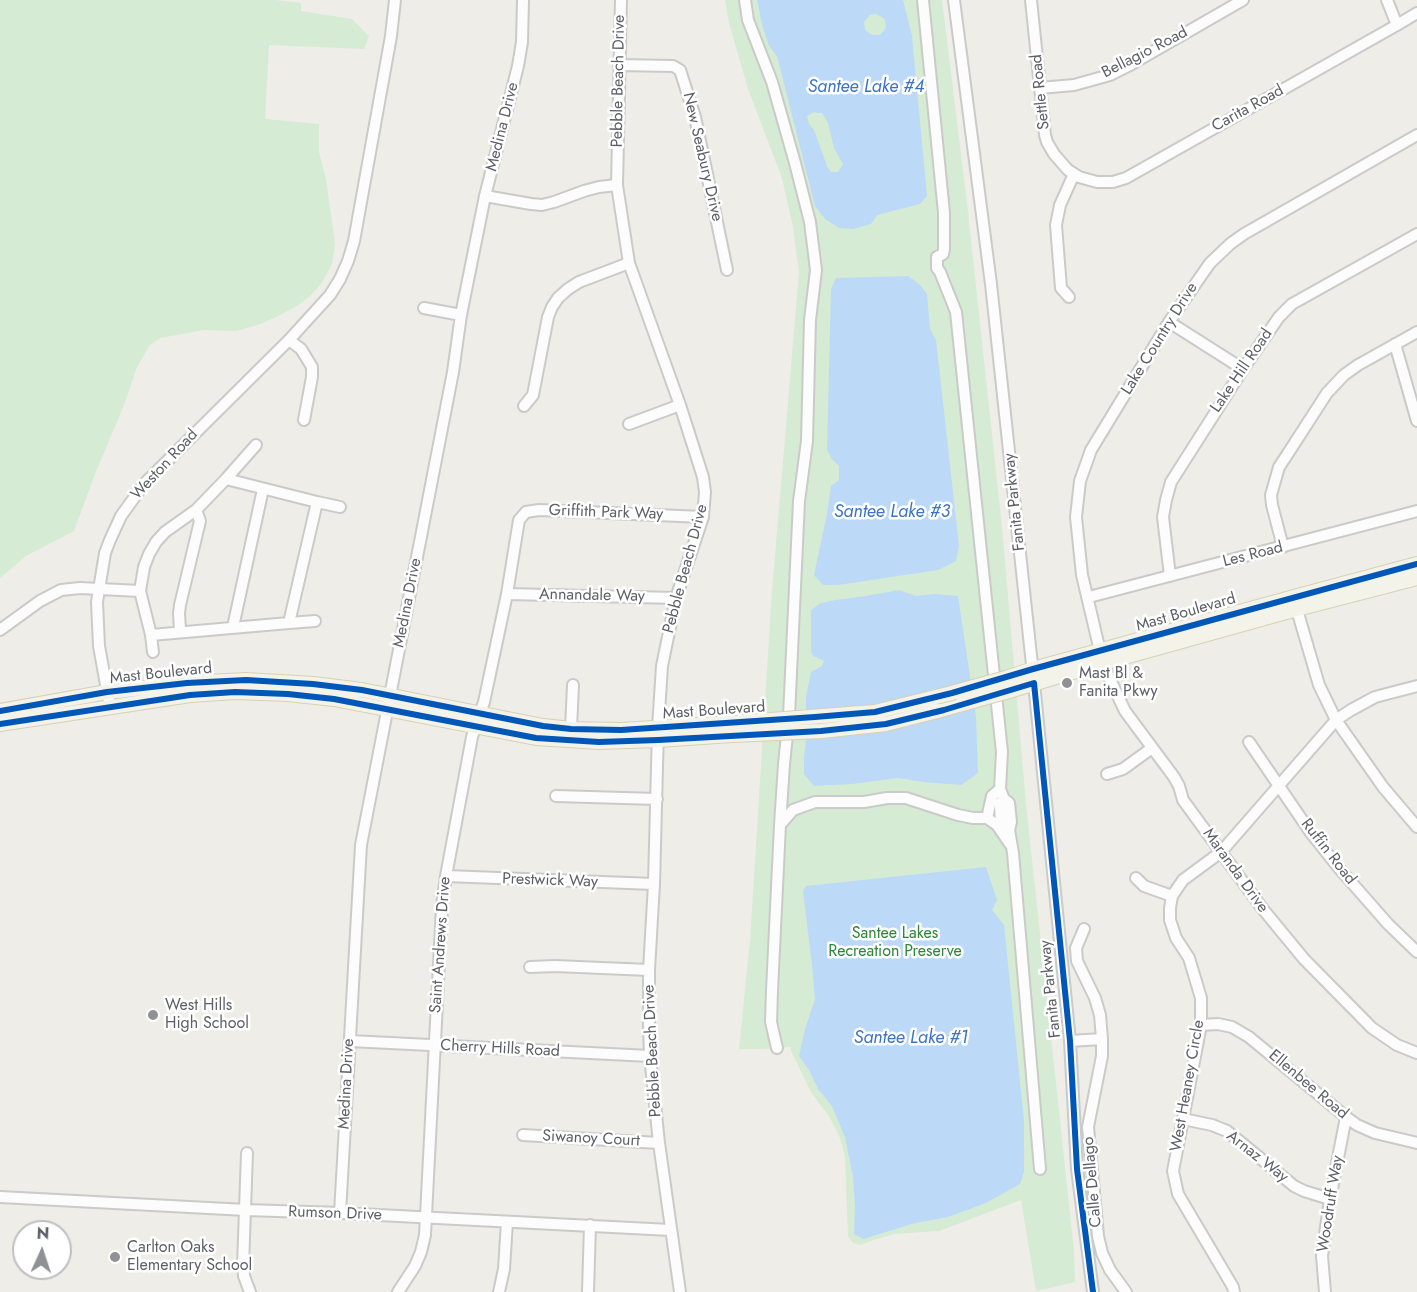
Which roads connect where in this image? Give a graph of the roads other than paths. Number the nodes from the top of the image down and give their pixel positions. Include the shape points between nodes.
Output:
1 (395, 0) edge
2 (523, 0) edge
3 (621, 0) edge
4 (745, 0) edge
5 (923, 0) edge
6 (954, 0) edge
7 (1030, 0) edge
8 (1243, 0) edge
9 (1387, 0) edge
10 (1417, 13) edge
11 (1397, 25) junction
12 (619, 64) junction
13 (1040, 88) junction
14 (1417, 135) edge
15 (1074, 174) junction
16 (617, 185) junction
17 (485, 196) junction
18 (1417, 234) edge
19 (629, 263) junction
20 (727, 270) dead end
21 (1069, 297) dead end
22 (424, 308) dead end
23 (461, 315) junction
24 (1169, 322) junction
25 (1417, 332) edge
26 (289, 340) junction
27 (1395, 344) junction
28 (1243, 369) junction
29 (680, 405) junction
30 (524, 406) dead end
31 (304, 420) dead end
32 (1417, 421) edge
33 (629, 424) dead end
34 (256, 445) dead end
35 (226, 479) junction
36 (264, 489) junction
37 (317, 502) junction
38 (340, 507) dead end
39 (196, 510) junction
40 (1417, 511) edge
41 (703, 517) junction
42 (518, 527) joint
43 (1283, 547) junction
44 (1417, 564) edge
45 (1170, 576) junction
46 (1417, 578) edge
47 (99, 590) junction
48 (140, 591) junction
49 (507, 594) junction
50 (1089, 597) junction
51 (676, 598) junction
52 (1295, 603) junction
53 (315, 621) dead end
54 (289, 623) junction
55 (233, 627) junction
56 (0, 630) edge
57 (180, 631) junction
58 (151, 635) junction
59 (153, 652) dead end
60 (1102, 657) junction
61 (1033, 676) junction
62 (573, 685) dead end
63 (1417, 686) edge
64 (109, 699) junction
65 (388, 702) junction
66 (0, 711) edge
67 (477, 720) junction
68 (1336, 720) junction
69 (0, 724) edge
70 (571, 729) junction
71 (658, 734) junction
72 (1249, 742) dead end
73 (1152, 748) junction
74 (1107, 774) dead end
75 (1278, 786) junction
76 (1002, 794) junction
77 (556, 796) dead end
78 (657, 800) junction
79 (987, 818) junction
80 (780, 825) junction
81 (1417, 827) edge
82 (1012, 847) junction
83 (1221, 852) junction
84 (446, 876) junction
85 (1136, 878) dead end
86 (654, 884) junction
87 (1172, 896) junction
88 (1084, 929) dead end
89 (1417, 952) edge
90 (530, 967) dead end
91 (649, 970) junction
92 (1201, 1025) junction
93 (1102, 1039) junction
94 (350, 1041) junction
95 (1070, 1041) junction
96 (435, 1046) junction
97 (777, 1048) dead end
98 (1417, 1053) edge
99 (650, 1056) junction
100 (1346, 1117) junction
101 (1183, 1119) junction
102 (523, 1135) dead end
103 (659, 1143) junction
104 (1417, 1143) edge
105 (247, 1153) dead end
106 (1040, 1169) dead end
107 (0, 1197) edge
108 (1330, 1199) junction
109 (246, 1210) junction
110 (340, 1213) junction
111 (426, 1217) junction
112 (507, 1222) junction
113 (590, 1225) junction
114 (670, 1230) junction
115 (250, 1292) edge
116 (398, 1292) edge
117 (499, 1292) edge
118 (588, 1292) edge
119 (680, 1292) edge
120 (1093, 1292) edge
121 (1126, 1292) edge
122 (1234, 1292) edge
123 (1325, 1292) edge

1 - 26 street, Weston Road via 348,261 330,295
2 - 17 street, Medina Drive via 518,66
3 - 12 street, Pebble Beach Drive
4 - 80 street via 795,163 810,222 816,270
5 - 76 street via 944,213 944,249 937,257 937,268 956,312 1002,752
6 - 61 street, Fanita Parkway via 991,284
7 - 13 street, Settle Road
8 - 13 street, Bellagio Road via 1110,75 1074,85
9 - 11 street
10 - 11 street, Carita Road
11 - 15 street, Carita Road via 1126,178 1097,182
12 - 16 street, Pebble Beach Drive
12 - 20 street, New Seabury Drive via 673,66 680,70 695,117
13 - 15 street, Settle Road via 1047,142 1058,160
14 - 24 street, Lake Country Drive via 1230,244 1204,271
15 - 21 street via 1056,225 1061,288
16 - 17 street via 542,205
16 - 19 street, Pebble Beach Drive
17 - 23 street, Medina Drive
18 - 28 street, Lake Hill Road via 1292,304
19 - 29 street, Pebble Beach Drive
19 - 30 street via 579,282 558,297 548,318 533,395
22 - 23 street
23 - 65 street, Medina Drive
24 - 28 street
24 - 50 street, Lake Country Drive via 1098,437 1083,471 1076,517 1082,575
25 - 27 street
26 - 31 street via 301,349 312,367
26 - 47 street, Weston Road via 136,494 110,540
27 - 32 street
27 - 43 street via 1358,365 1334,385 1279,467 1271,495
28 - 45 street, Lake Hill Road via 1171,482 1164,518
29 - 33 street
29 - 41 street, Pebble Beach Drive via 703,477
34 - 35 street
35 - 36 street
35 - 39 street
36 - 37 street
36 - 55 street
37 - 38 street
37 - 54 street
39 - 48 street via 156,542 148,554
39 - 57 street via 200,521 180,605
40 - 43 street, Les Road
41 - 42 street, Griffith Park Way via 532,510 521,517
41 - 51 street, Pebble Beach Drive
42 - 49 street, Saint Andrews Drive
43 - 45 street, Les Road
44 - 52 main road, Mast Boulevard
45 - 50 street, Les Road
46 - 52 main road, Mast Boulevard
47 - 48 street
47 - 56 street via 61,590
47 - 64 street, Weston Road via 99,646
48 - 58 street
49 - 51 street, Annandale Way
49 - 67 street, Saint Andrews Drive
50 - 60 street, Lake Country Drive
51 - 71 street, Pebble Beach Drive via 662,666
52 - 60 main road, Mast Boulevard
52 - 68 street via 1319,685
53 - 54 street
54 - 55 street
55 - 57 street
57 - 58 street
58 - 59 street
60 - 61 main road, Mast Boulevard
60 - 73 street, Maranda Drive via 1125,711
61 - 71 main road, Mast Boulevard, bridge via 875,712
61 - 95 street, Fanita Parkway
62 - 70 street
63 - 68 street via 1375,697
64 - 65 main road, Mast Boulevard via 235,692
64 - 66 main road, Mast Boulevard
64 - 69 main road, Mast Boulevard
65 - 67 main road, Mast Boulevard
65 - 94 street, Medina Drive via 361,845
67 - 70 main road, Mast Boulevard
67 - 71 main road, Mast Boulevard via 536,738 599,742
67 - 84 street, Saint Andrews Drive
68 - 75 street
68 - 81 street
70 - 71 main road, Mast Boulevard
71 - 78 street, Pebble Beach Drive
72 - 75 street, Ruffin Road
73 - 74 street via 1124,769
73 - 83 street, Maranda Drive
75 - 83 street
75 - 89 street, Ruffin Road via 1338,867
76 - 79 street via 992,796
76 - 82 street via 1009,803
77 - 78 street
78 - 86 street, Pebble Beach Drive
79 - 80 street via 957,815 906,798 887,798 815,802 793,810
79 - 82 street via 997,825
80 - 97 street via 771,1022
82 - 106 street
83 - 87 street via 1183,880
83 - 98 street, Maranda Drive via 1304,959 1380,1034
84 - 86 street, Prestwick Way
84 - 96 street, Saint Andrews Drive
85 - 87 street via 1144,886
86 - 91 street, Pebble Beach Drive
87 - 92 street, West Heaney Circle via 1170,920 1189,958 1201,998
88 - 93 street, Calle Dellago via 1076,948 1077,961 1095,998
90 - 91 street
91 - 99 street, Pebble Beach Drive
92 - 100 street, Ellenbee Road via 1232,1027 1249,1037
92 - 101 street, West Heaney Circle
93 - 95 street
93 - 121 street, Calle Dellago via 1088,1134 1100,1245 1110,1270
94 - 96 street, Cherry Hills Road
94 - 110 street, Medina Drive
95 - 120 street, Fanita Parkway via 1077,1169
96 - 99 street, Cherry Hills Road
96 - 111 street, Saint Andrews Drive
99 - 103 street, Pebble Beach Drive
100 - 104 street, Ellenbee Road via 1375,1133
100 - 108 street, Woodruff Way
101 - 108 street, Arnaz Way via 1227,1131 1294,1186
101 - 122 street, West Heaney Circle via 1173,1171 1178,1194
102 - 103 street, Siwanoy Court
103 - 114 street, Pebble Beach Drive
105 - 109 street
107 - 109 street, Rumson Drive
108 - 123 street, Woodruff Way via 1322,1256
109 - 110 street, Rumson Drive
109 - 115 street via 243,1266
110 - 111 street, Rumson Drive
111 - 112 street, Rumson Drive
111 - 116 street, Saint Andrews Drive via 418,1260
112 - 113 street, Rumson Drive
112 - 117 street
113 - 114 street, Rumson Drive
113 - 118 street
114 - 119 street, Pebble Beach Drive

